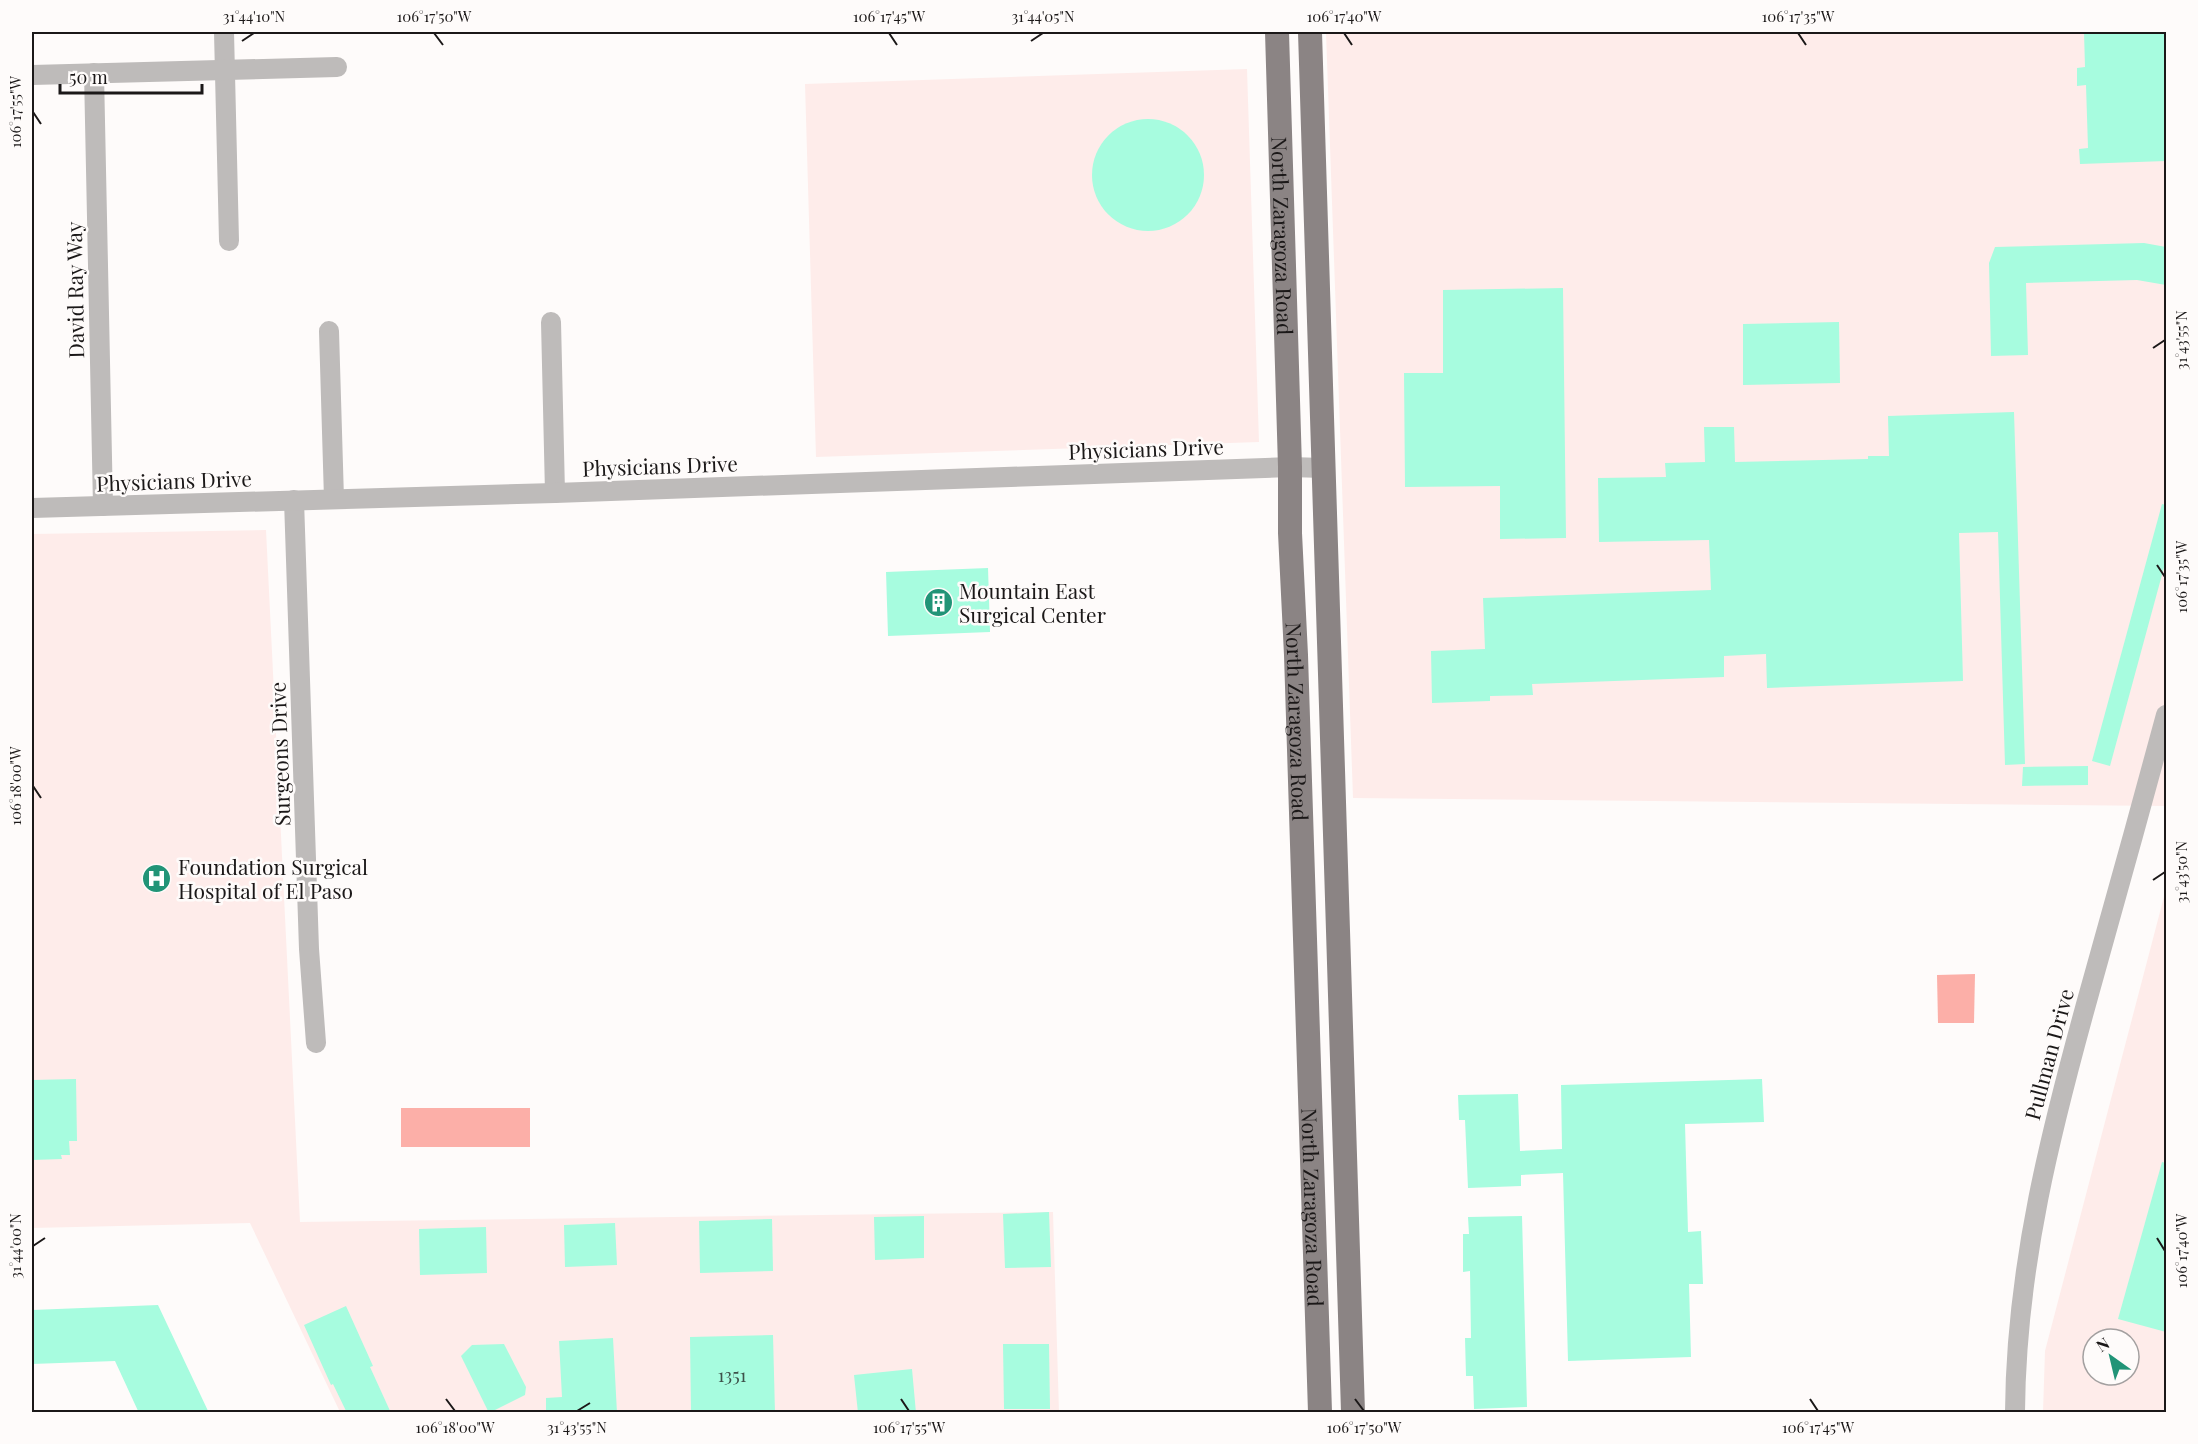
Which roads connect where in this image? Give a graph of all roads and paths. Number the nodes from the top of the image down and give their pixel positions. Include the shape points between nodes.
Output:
1 (224, 32) edge
2 (1277, 32) edge
3 (1310, 32) edge
4 (337, 67) dead end
5 (225, 70) junction
6 (94, 73) junction
7 (32, 75) edge
8 (1281, 179) junction
9 (229, 241) dead end
10 (1319, 282) junction
11 (551, 322) dead end
12 (329, 331) dead end
13 (1290, 467) junction
14 (1323, 468) junction
15 (555, 493) junction
16 (334, 499) junction
17 (294, 500) junction
18 (103, 506) junction
19 (32, 508) edge
20 (2166, 715) edge
21 (1305, 948) junction
22 (1339, 1011) junction
23 (316, 1043) dead end
24 (1320, 1413) edge
25 (1353, 1413) edge
26 (2015, 1413) edge

1 - 5 street
2 - 8 main road, North Zaragoza Road
3 - 10 main road, North Zaragoza Road
4 - 5 street
5 - 6 street
5 - 9 street
6 - 7 street
6 - 18 street, David Ray Way
8 - 10 main road via 1296,199 1302,272
8 - 13 main road, North Zaragoza Road
10 - 14 main road, North Zaragoza Road
11 - 15 street
12 - 16 street
13 - 14 street, Physicians Drive
13 - 15 street, Physicians Drive
13 - 21 main road, North Zaragoza Road
14 - 22 main road, North Zaragoza Road
15 - 16 street, Physicians Drive
16 - 17 street, Physicians Drive
17 - 18 street, Physicians Drive
17 - 23 street, Surgeons Drive via 309,949
18 - 19 street, Physicians Drive
20 - 26 street, Pullman Drive via 2048,1150 2025,1266
21 - 22 main road via 1318,962 1325,993
21 - 24 main road, North Zaragoza Road
22 - 25 main road, North Zaragoza Road

